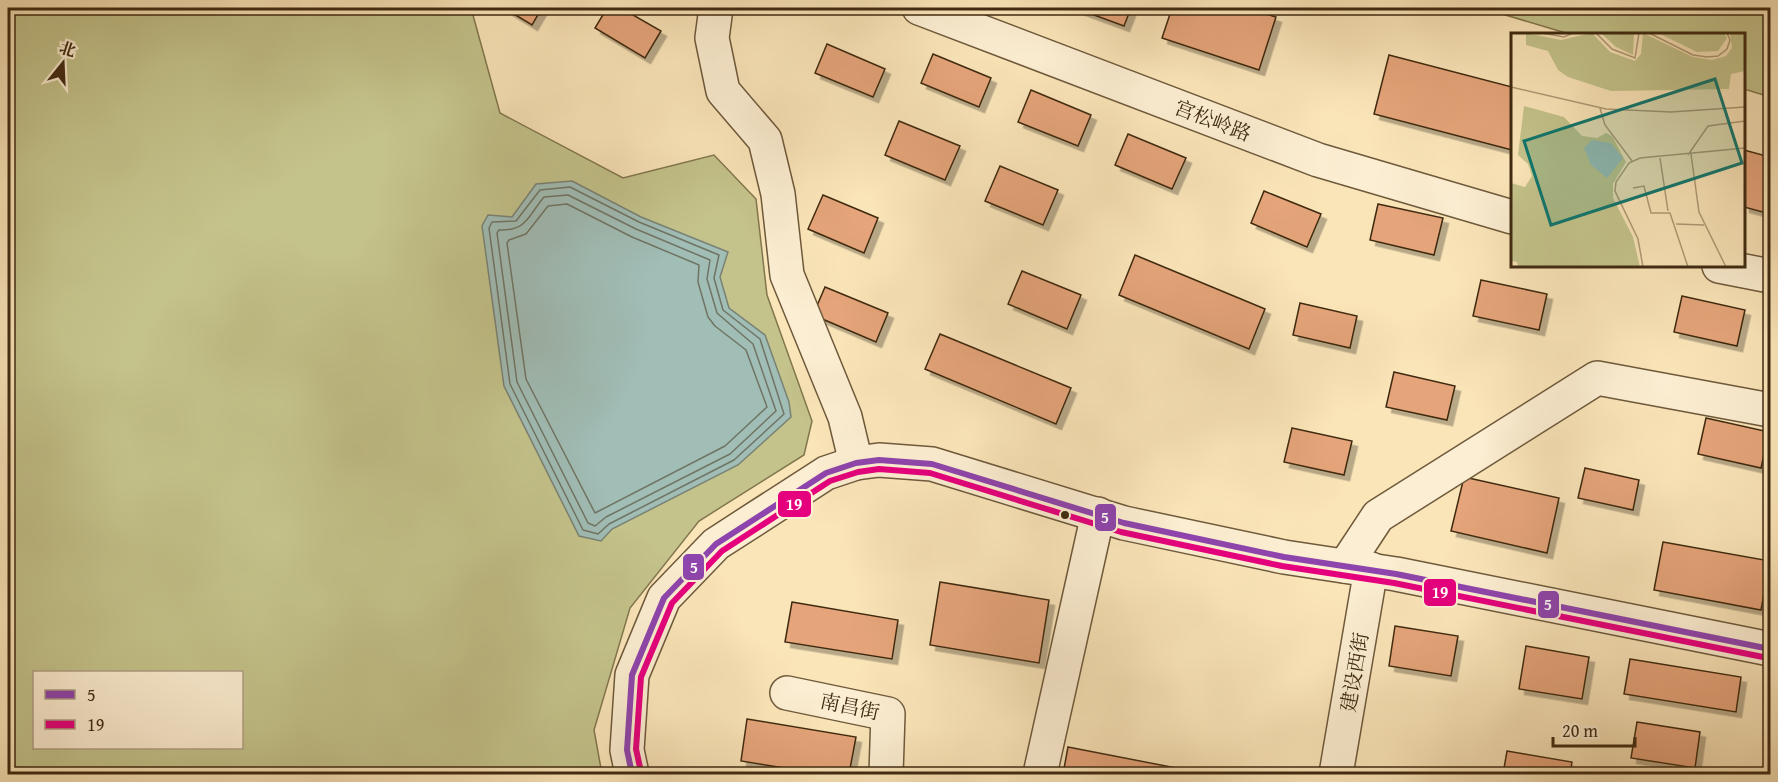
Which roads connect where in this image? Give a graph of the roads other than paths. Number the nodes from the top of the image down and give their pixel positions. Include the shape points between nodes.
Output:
1 (716, 8) edge
2 (919, 8) edge
3 (1511, 217) edge
4 (1724, 267) edge
5 (1770, 276) edge
6 (1770, 410) edge
7 (856, 463) junction
8 (1098, 514) junction
9 (1358, 568) junction
10 (1770, 649) edge
11 (787, 693) dead end
12 (632, 774) edge
13 (886, 774) edge
14 (1040, 774) edge
15 (1336, 774) edge

1 - 7 street via 712,39 723,91 765,140 778,194 787,275 845,417
2 - 3 street, 宫松岭路 via 1318,160
4 - 5 street
6 - 9 street via 1597,378 1378,516
7 - 8 street via 879,460 932,464
7 - 12 street via 826,473 716,544 664,598 632,675 627,750
8 - 9 street via 1284,557
8 - 14 street
9 - 10 street
9 - 15 street, 建设西街
11 - 13 street, 南昌街 via 888,714

